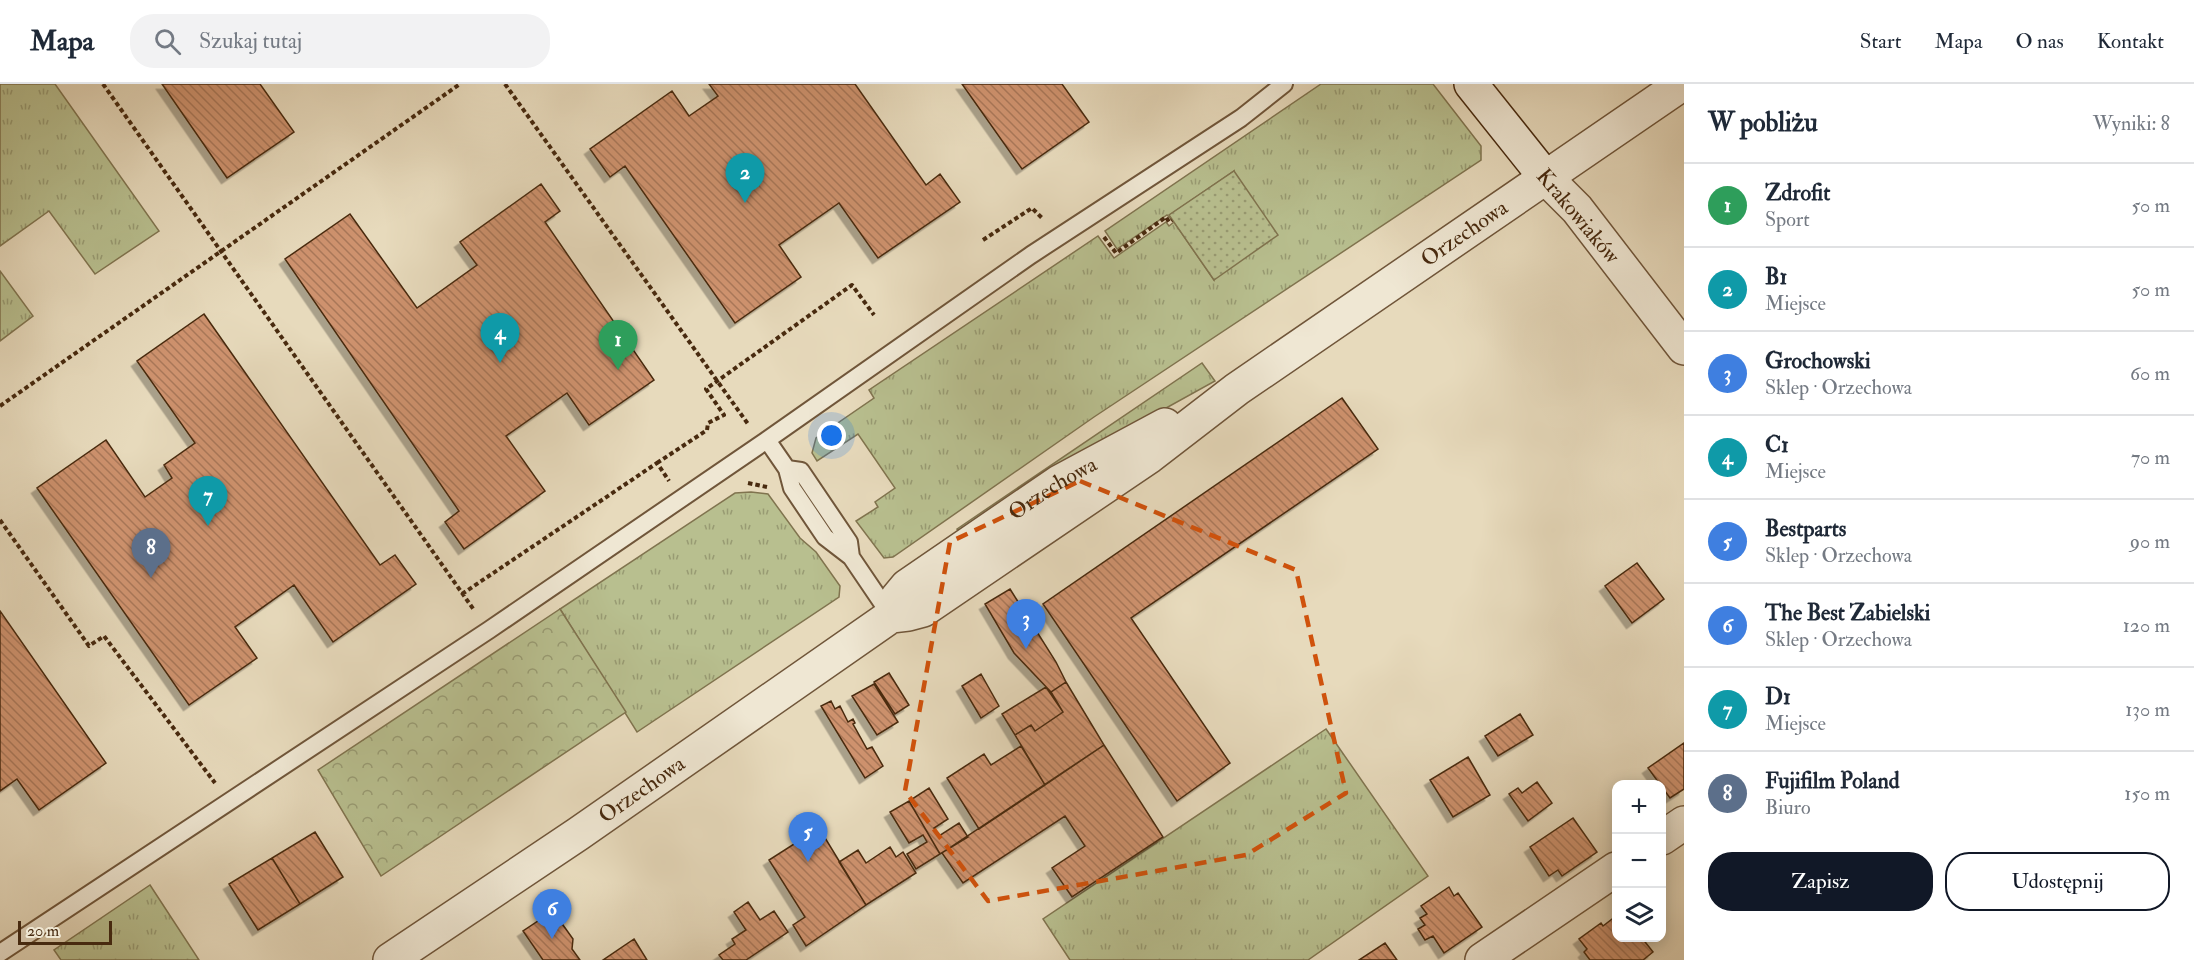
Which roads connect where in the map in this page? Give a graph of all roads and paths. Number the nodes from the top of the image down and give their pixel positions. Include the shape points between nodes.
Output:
1 (103, 84) edge
2 (460, 84) edge
3 (505, 84) edge
4 (1284, 84) edge
5 (1471, 84) edge
6 (1682, 84) edge
7 (1546, 178) junction
8 (1032, 208) dead end
9 (1172, 220) dead end
10 (983, 240) dead end
11 (1107, 241) dead end
12 (222, 251) junction
13 (874, 315) dead end
14 (1684, 348) edge
15 (716, 381) junction
16 (0, 406) edge
17 (765, 442) junction
18 (657, 463) dead end
19 (0, 520) edge
20 (462, 594) dead end
21 (891, 615) junction
22 (229, 803) junction
23 (1684, 823) edge
24 (1666, 835) edge
25 (1612, 872) edge
26 (0, 953) edge
27 (390, 960) edge
28 (1482, 960) edge

1 - 12 path
2 - 12 path
3 - 15 path
4 - 17 lane via 1241,118 1031,255
5 - 7 street, Krakowiaków
6 - 7 street, Orzechowa
7 - 14 street, Krakowiaków via 1577,209
7 - 21 street, Orzechowa via 1237,389 1059,482 907,586 897,597
8 - 10 path
9 - 11 path via 1169,222 1166,217 1116,253
12 - 16 path
12 - 20 path
13 - 15 path via 852,285
15 - 17 path
15 - 18 path via 706,388 724,415
17 - 21 lane via 787,469 792,488 825,537 851,557
17 - 22 lane
19 - 22 path via 88,646 104,636
21 - 27 street, Orzechowa
22 - 26 lane
23 - 24 street
25 - 28 street

